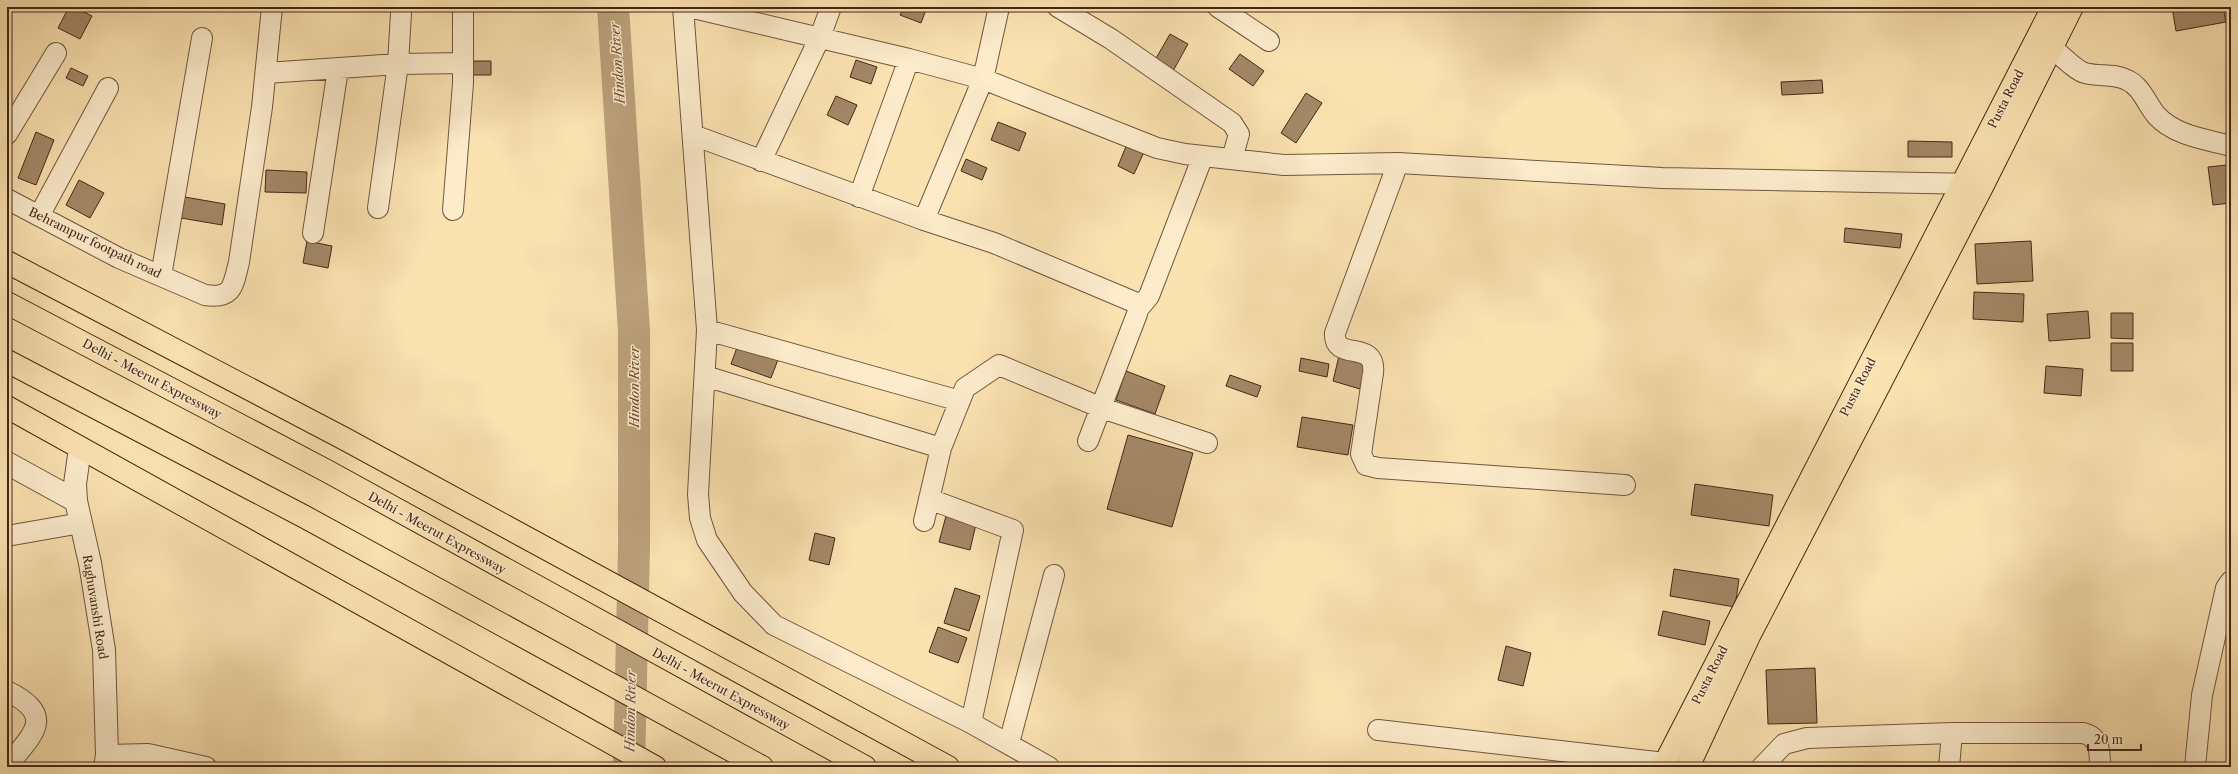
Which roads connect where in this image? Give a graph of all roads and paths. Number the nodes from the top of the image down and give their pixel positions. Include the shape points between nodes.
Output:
1 (272, 7) edge
2 (463, 7) edge
3 (683, 7) edge
4 (689, 7) edge
5 (831, 7) edge
6 (999, 7) edge
7 (1058, 7) edge
8 (1218, 7) edge
9 (2053, 7) edge
10 (2072, 7) edge
11 (401, 13) dead end
12 (202, 38) dead end
13 (820, 38) junction
14 (1269, 41) dead end
15 (2051, 47) junction
16 (56, 53) dead end
17 (909, 59) junction
18 (462, 63) junction
19 (398, 64) junction
20 (338, 69) junction
21 (266, 73) junction
22 (983, 79) junction
23 (108, 88) dead end
24 (7, 134) edge
25 (693, 135) junction
26 (2231, 146) edge
27 (1203, 156) junction
28 (1232, 159) junction
29 (761, 161) junction
30 (1398, 164) junction
31 (1973, 184) junction
32 (859, 197) junction
33 (7, 199) edge
34 (378, 208) dead end
35 (453, 210) dead end
36 (39, 216) junction
37 (924, 220) junction
38 (313, 233) dead end
39 (7, 262) edge
40 (160, 276) junction
41 (7, 304) edge
42 (1139, 308) junction
43 (707, 330) junction
44 (7, 361) edge
45 (705, 376) junction
46 (960, 402) junction
47 (7, 407) edge
48 (1102, 408) junction
49 (1088, 441) dead end
50 (1207, 443) dead end
51 (80, 448) junction
52 (941, 448) junction
53 (7, 463) edge
54 (1625, 485) dead end
55 (76, 500) junction
56 (929, 500) junction
57 (924, 521) dead end
58 (81, 523) junction
59 (7, 536) edge
60 (1054, 576) dead end
61 (2229, 586) edge
62 (7, 691) edge
63 (971, 723) junction
64 (1378, 730) dead end
65 (1952, 733) junction
66 (1009, 743) junction
67 (106, 761) edge
68 (1664, 765) edge
69 (7, 766) edge
70 (206, 767) edge
71 (655, 767) edge
72 (762, 767) edge
73 (865, 767) edge
74 (948, 767) edge
75 (1049, 767) edge
76 (1688, 767) edge
77 (1762, 767) edge
78 (1949, 767) edge
79 (2100, 767) edge
80 (2195, 767) edge

1 - 21 street
2 - 18 street
3 - 25 street
4 - 13 street
5 - 13 street
6 - 22 street
7 - 28 street via 1111,39 1232,123 1239,134
8 - 14 street
9 - 31 main road, Pusta Road
10 - 15 main road, Pusta Road
11 - 19 street
12 - 40 street
13 - 17 street
13 - 29 street
15 - 26 street via 2083,73 2117,76 2129,80 2168,126 2184,134
15 - 31 main road, Pusta Road
16 - 24 street
17 - 22 street
17 - 32 street
18 - 19 street
18 - 35 street
19 - 20 street
19 - 34 street
20 - 21 street
20 - 38 street
21 - 40 street, Behrampur footpath road via 233,286 223,295 205,295
22 - 27 street via 1157,148
22 - 37 street
23 - 36 street
25 - 29 street
25 - 43 street
27 - 28 street
27 - 42 street via 1149,296
28 - 30 street via 1284,165
29 - 32 street
30 - 31 street via 1662,178
30 - 54 street via 1335,333 1335,343 1338,346 1364,354 1373,361 1361,454 1366,465 1378,468
31 - 68 main road, Pusta Road
31 - 76 main road, Pusta Road via 1753,629
32 - 37 street
33 - 36 street, Behrampur footpath road
36 - 40 street, Behrampur footpath road via 119,258
37 - 42 street via 1001,246 1129,299
39 - 74 main road via 343,438
41 - 73 main road, Delhi - Meerut Expressway via 326,471
42 - 48 street
43 - 45 street
43 - 46 street
44 - 72 main road via 305,517
45 - 52 street
45 - 63 street via 698,494 700,518 707,540 743,593 774,624
46 - 48 street via 965,388 999,365
46 - 52 street
47 - 51 main road
48 - 49 street
48 - 50 street
51 - 55 street, Raghuvanshi Road via 75,484
51 - 71 main road
52 - 56 street
53 - 55 street
55 - 58 street, Raghuvanshi Road
56 - 57 street
56 - 63 street via 1013,530
58 - 59 street
58 - 67 street, Raghuvanshi Road via 104,650
60 - 66 street
61 - 80 street via 2202,695
62 - 69 street via 29,704 37,723 29,739
63 - 66 street
64 - 68 street
65 - 77 street via 1798,739 1778,748
65 - 78 street
65 - 79 street via 2083,733 2090,735 2098,744
66 - 75 street
67 - 70 street via 148,754

